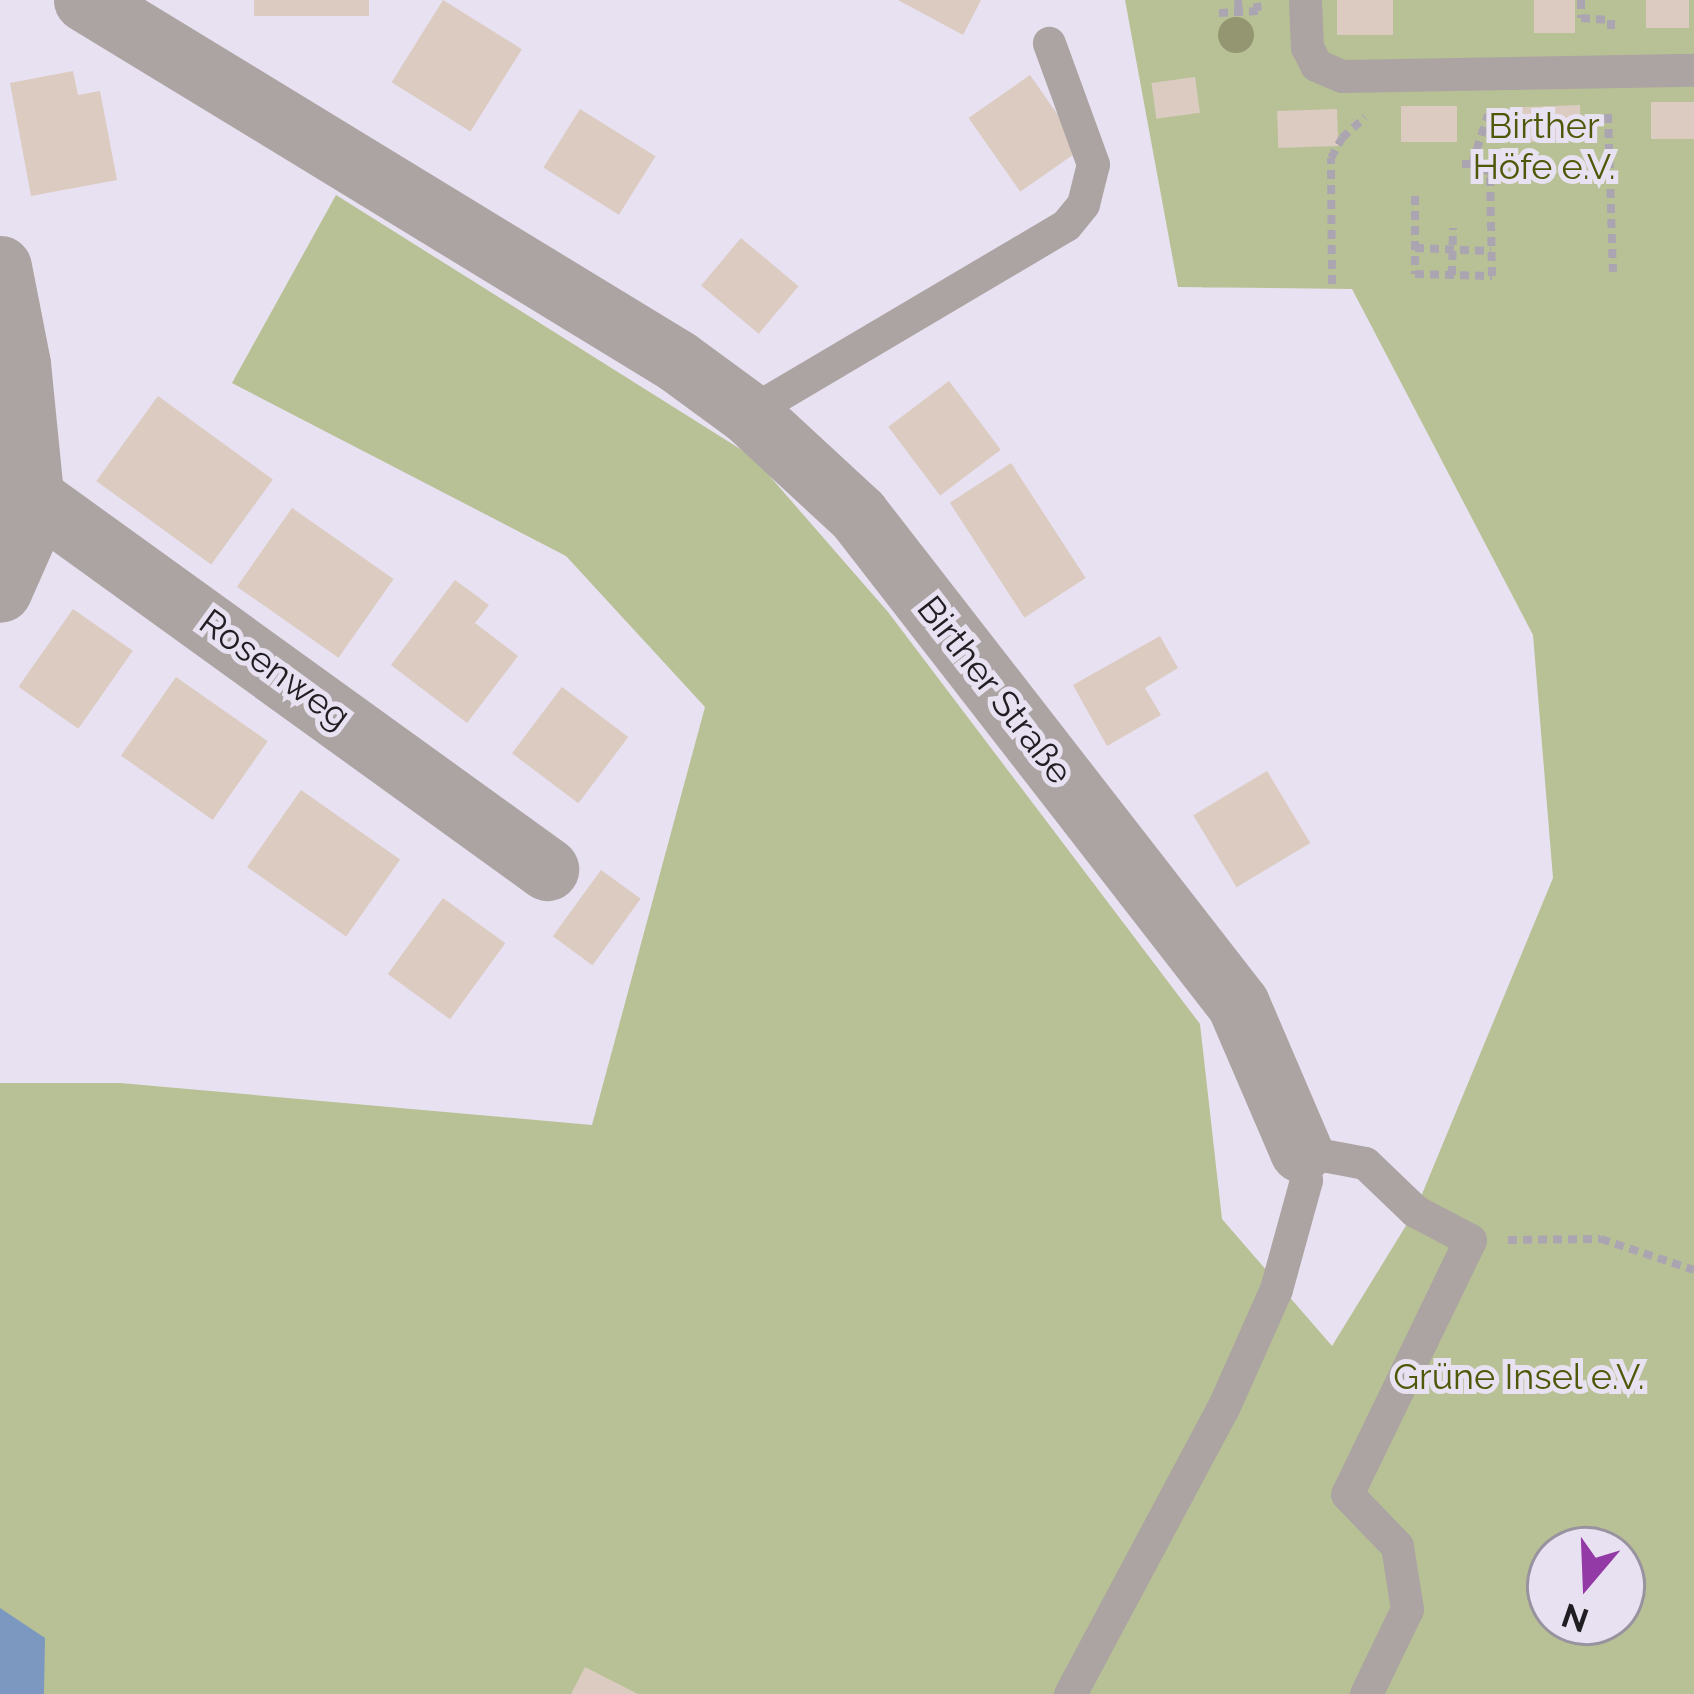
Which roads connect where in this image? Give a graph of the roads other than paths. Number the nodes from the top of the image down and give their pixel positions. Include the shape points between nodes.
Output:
1 (85, 0) edge
2 (1305, 0) edge
3 (1049, 44) dead end
4 (1694, 70) edge
5 (0, 267) edge
6 (748, 412) junction
7 (16, 484) edge
8 (0, 591) edge
9 (547, 869) dead end
10 (1300, 1151) junction
11 (1070, 1694) edge
12 (1366, 1694) edge

1 - 6 street, Birther Straße
2 - 4 lane via 1306,47 1316,65 1342,76
3 - 6 lane via 1093,164 1075,215
5 - 7 street via 19,364
6 - 10 street, Birther Straße via 858,515 1238,1004
7 - 8 street via 30,523
7 - 9 street, Rosenweg
10 - 11 lane, Birther Straße via 1306,1180 1276,1289 1223,1408
10 - 12 lane via 1364,1163 1415,1211 1470,1240 1348,1494 1397,1546 1407,1609

